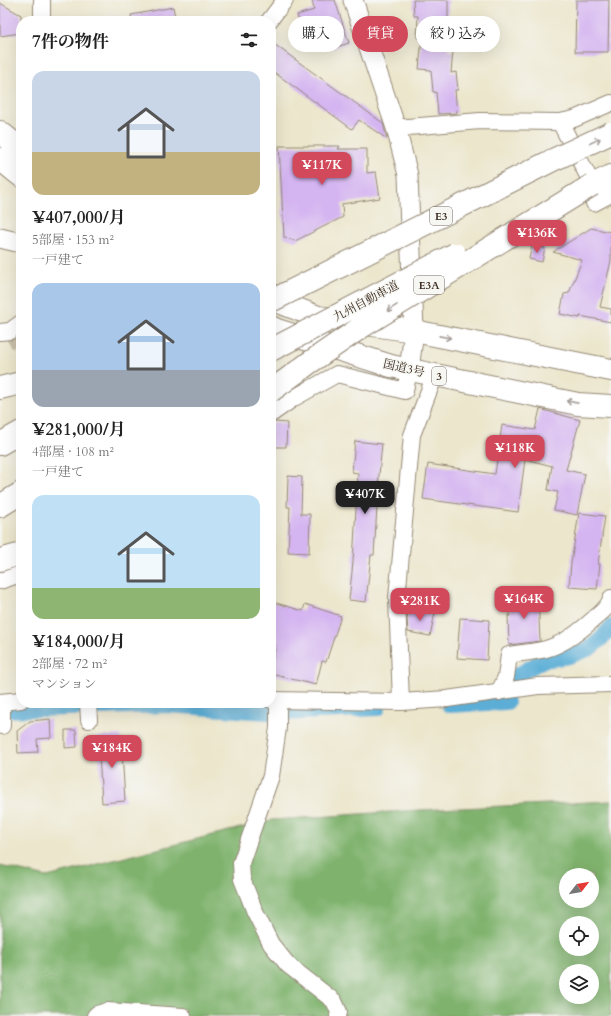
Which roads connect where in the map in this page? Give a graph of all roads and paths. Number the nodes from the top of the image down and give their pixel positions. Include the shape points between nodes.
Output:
1 (42, 0) edge
2 (285, 0) edge
3 (353, 0) edge
4 (42, 16) edge
5 (273, 16) edge
6 (611, 103) edge
7 (560, 122) junction
8 (396, 128) junction
9 (0, 132) edge
10 (611, 133) edge
11 (16, 145) edge
12 (0, 159) edge
13 (555, 159) junction
14 (16, 172) edge
15 (611, 176) edge
16 (592, 185) junction
17 (611, 194) edge
18 (0, 238) edge
19 (16, 242) edge
20 (276, 283) edge
21 (276, 298) edge
22 (276, 302) edge
23 (16, 327) edge
24 (276, 330) edge
25 (414, 331) junction
26 (0, 332) edge
27 (276, 336) edge
28 (276, 347) edge
29 (400, 368) junction
30 (611, 370) edge
31 (435, 375) junction
32 (16, 384) edge
33 (276, 387) edge
34 (0, 388) edge
35 (611, 406) edge
36 (276, 411) edge
37 (16, 435) edge
38 (0, 444) edge
39 (16, 496) edge
40 (0, 506) edge
41 (16, 555) edge
42 (0, 560) edge
43 (16, 576) edge
44 (0, 581) edge
45 (611, 598) edge
46 (611, 684) edge
47 (499, 692) junction
48 (16, 700) edge
49 (276, 700) edge
50 (1, 702) edge
51 (401, 702) junction
52 (88, 708) edge
53 (275, 708) edge
54 (89, 720) dead end
55 (2, 726) dead end
56 (95, 1016) edge
57 (183, 1016) edge
58 (338, 1016) edge

1 - 4 street
2 - 5 street
3 - 8 street
6 - 7 street via 574,119
7 - 8 street via 480,121
7 - 17 street via 588,176 594,203
8 - 25 street via 408,175
9 - 11 highway
13 -> 10 highway, E3, bridge
12 - 14 highway
13 - 20 highway, bridge via 486,184
13 - 21 highway, E3, bridge
15 - 16 highway, 九州自動車道
16 - 28 highway, 九州自動車道, bridge
16 -> 33 highway, E3A, bridge via 360,328
18 - 19 street
22 - 25 highway via 318,317
23 - 26 street via 10,331
24 - 29 highway, 国道3号 / 3
25 - 29 street
25 -> 30 highway
27 - 29 street
29 - 31 highway, 国道3号 / 3
29 - 36 street via 404,392 337,374
35 -> 31 highway, 国道3号 / 3 via 578,404
31 - 51 street via 412,435 397,598
32 - 34 highway
37 - 38 highway
39 - 40 highway
41 - 42 highway
43 - 44 street
45 - 47 street via 610,604 603,611 567,640 547,648 509,655 506,677
46 - 47 street via 538,686
47 - 51 street
48 - 50 street
49 - 51 street
50 - 55 street
52 - 54 street
53 - 58 street via 278,728 271,776 241,862 242,879 271,944 288,965 334,1001
56 - 57 street via 108,1011

